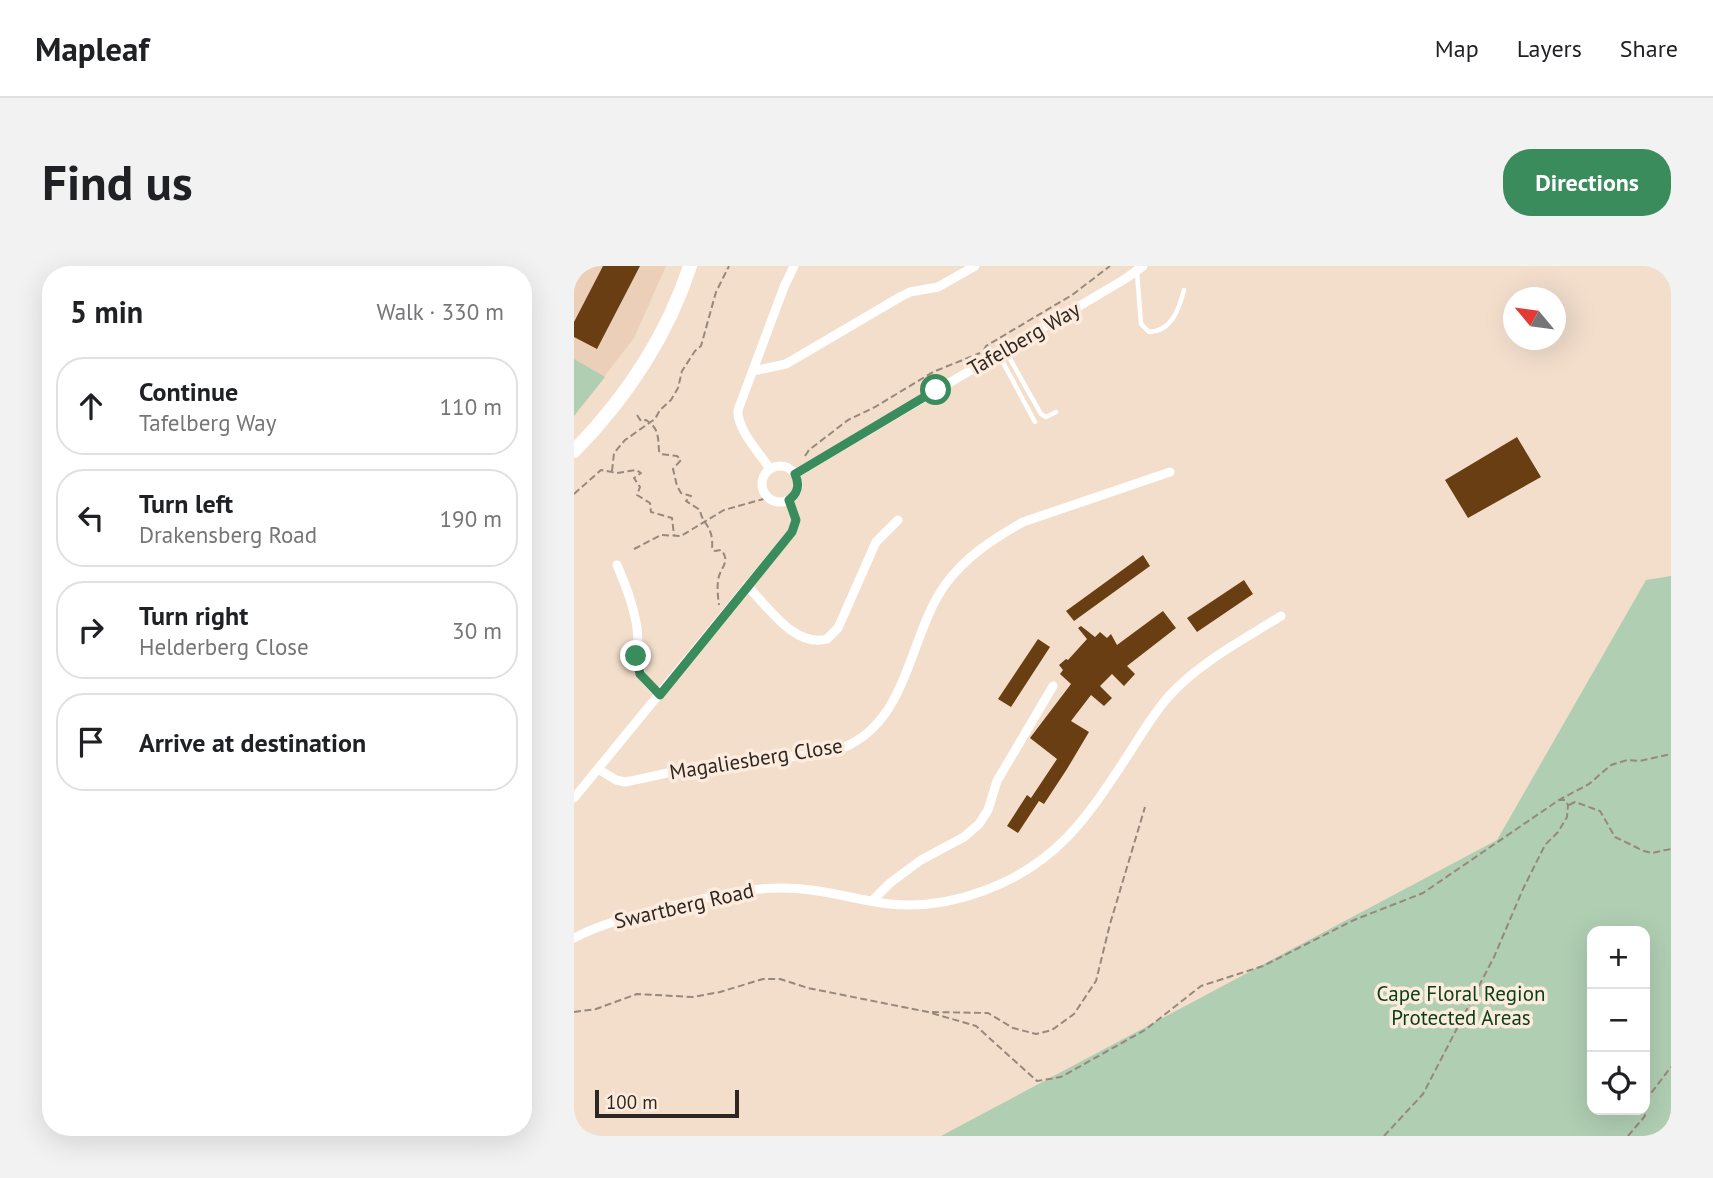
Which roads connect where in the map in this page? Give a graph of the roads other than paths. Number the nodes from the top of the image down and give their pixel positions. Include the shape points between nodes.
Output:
1 (690, 266) edge
2 (794, 266) edge
3 (975, 266) edge
4 (1140, 268) edge
5 (1184, 289) dead end
6 (1002, 352) junction
7 (753, 370) junction
8 (1056, 412) dead end
9 (1035, 422) dead end
10 (574, 451) edge
11 (770, 469) junction
12 (1170, 472) dead end
13 (795, 474) junction
14 (789, 500) junction
15 (898, 520) dead end
16 (617, 565) dead end
17 (747, 586) junction
18 (1281, 615) dead end
19 (1053, 686) dead end
20 (660, 695) junction
21 (598, 769) junction
22 (574, 798) edge
23 (872, 901) junction
24 (574, 938) edge

1 - 10 main road via 667,321 635,377
2 - 7 street
3 - 7 street via 937,287 900,297 786,363
4 - 5 lane via 1141,324 1149,332 1172,321
4 - 6 street, Tafelberg Way
6 - 8 lane via 1041,414 1046,417
6 - 9 lane
6 - 13 street, Tafelberg Way
7 - 11 street via 738,416
11 - 13 street via 786,467
11 - 14 street via 761,483 767,498 778,503
12 - 21 street, Magaliesberg Close via 1023,522 970,557 943,587 895,694 881,719 864,736 838,749 718,763 625,782
13 - 14 street via 797,491
14 - 17 street via 794,528
15 - 17 street via 876,542 838,628 827,639 814,640 792,632
16 - 20 street via 636,624 640,674
17 - 20 street
18 - 23 street, Swartberg Road via 1185,680 1167,698 1080,826 1042,861 1003,884 957,899 921,904
19 - 23 street via 998,781 979,824 921,860
20 - 21 street
21 - 22 street
23 - 24 street, Swartberg Road via 771,887 609,922

